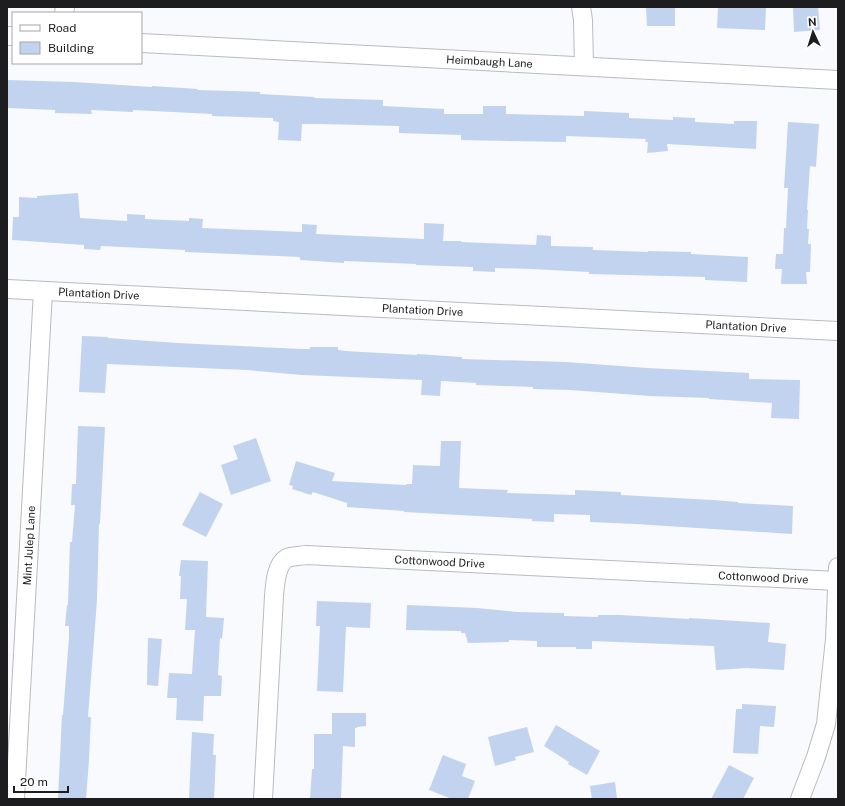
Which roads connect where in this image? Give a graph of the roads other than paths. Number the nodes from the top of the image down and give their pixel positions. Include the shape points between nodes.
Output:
1 (581, 7) edge
2 (142, 43) edge
3 (584, 66) junction
4 (838, 80) edge
5 (7, 288) edge
6 (43, 291) junction
7 (838, 331) edge
8 (838, 574) edge
9 (15, 799) edge
10 (263, 799) edge
11 (800, 799) edge

1 - 3 street
2 - 3 street, Heimbaugh Lane
3 - 4 street, Heimbaugh Lane
5 - 6 street, Plantation Drive
6 - 7 street, Plantation Drive
6 - 9 street, Mint Julep Lane
8 - 10 street, Cottonwood Drive via 294,556 282,562 276,576
8 - 11 street via 836,639 826,724

